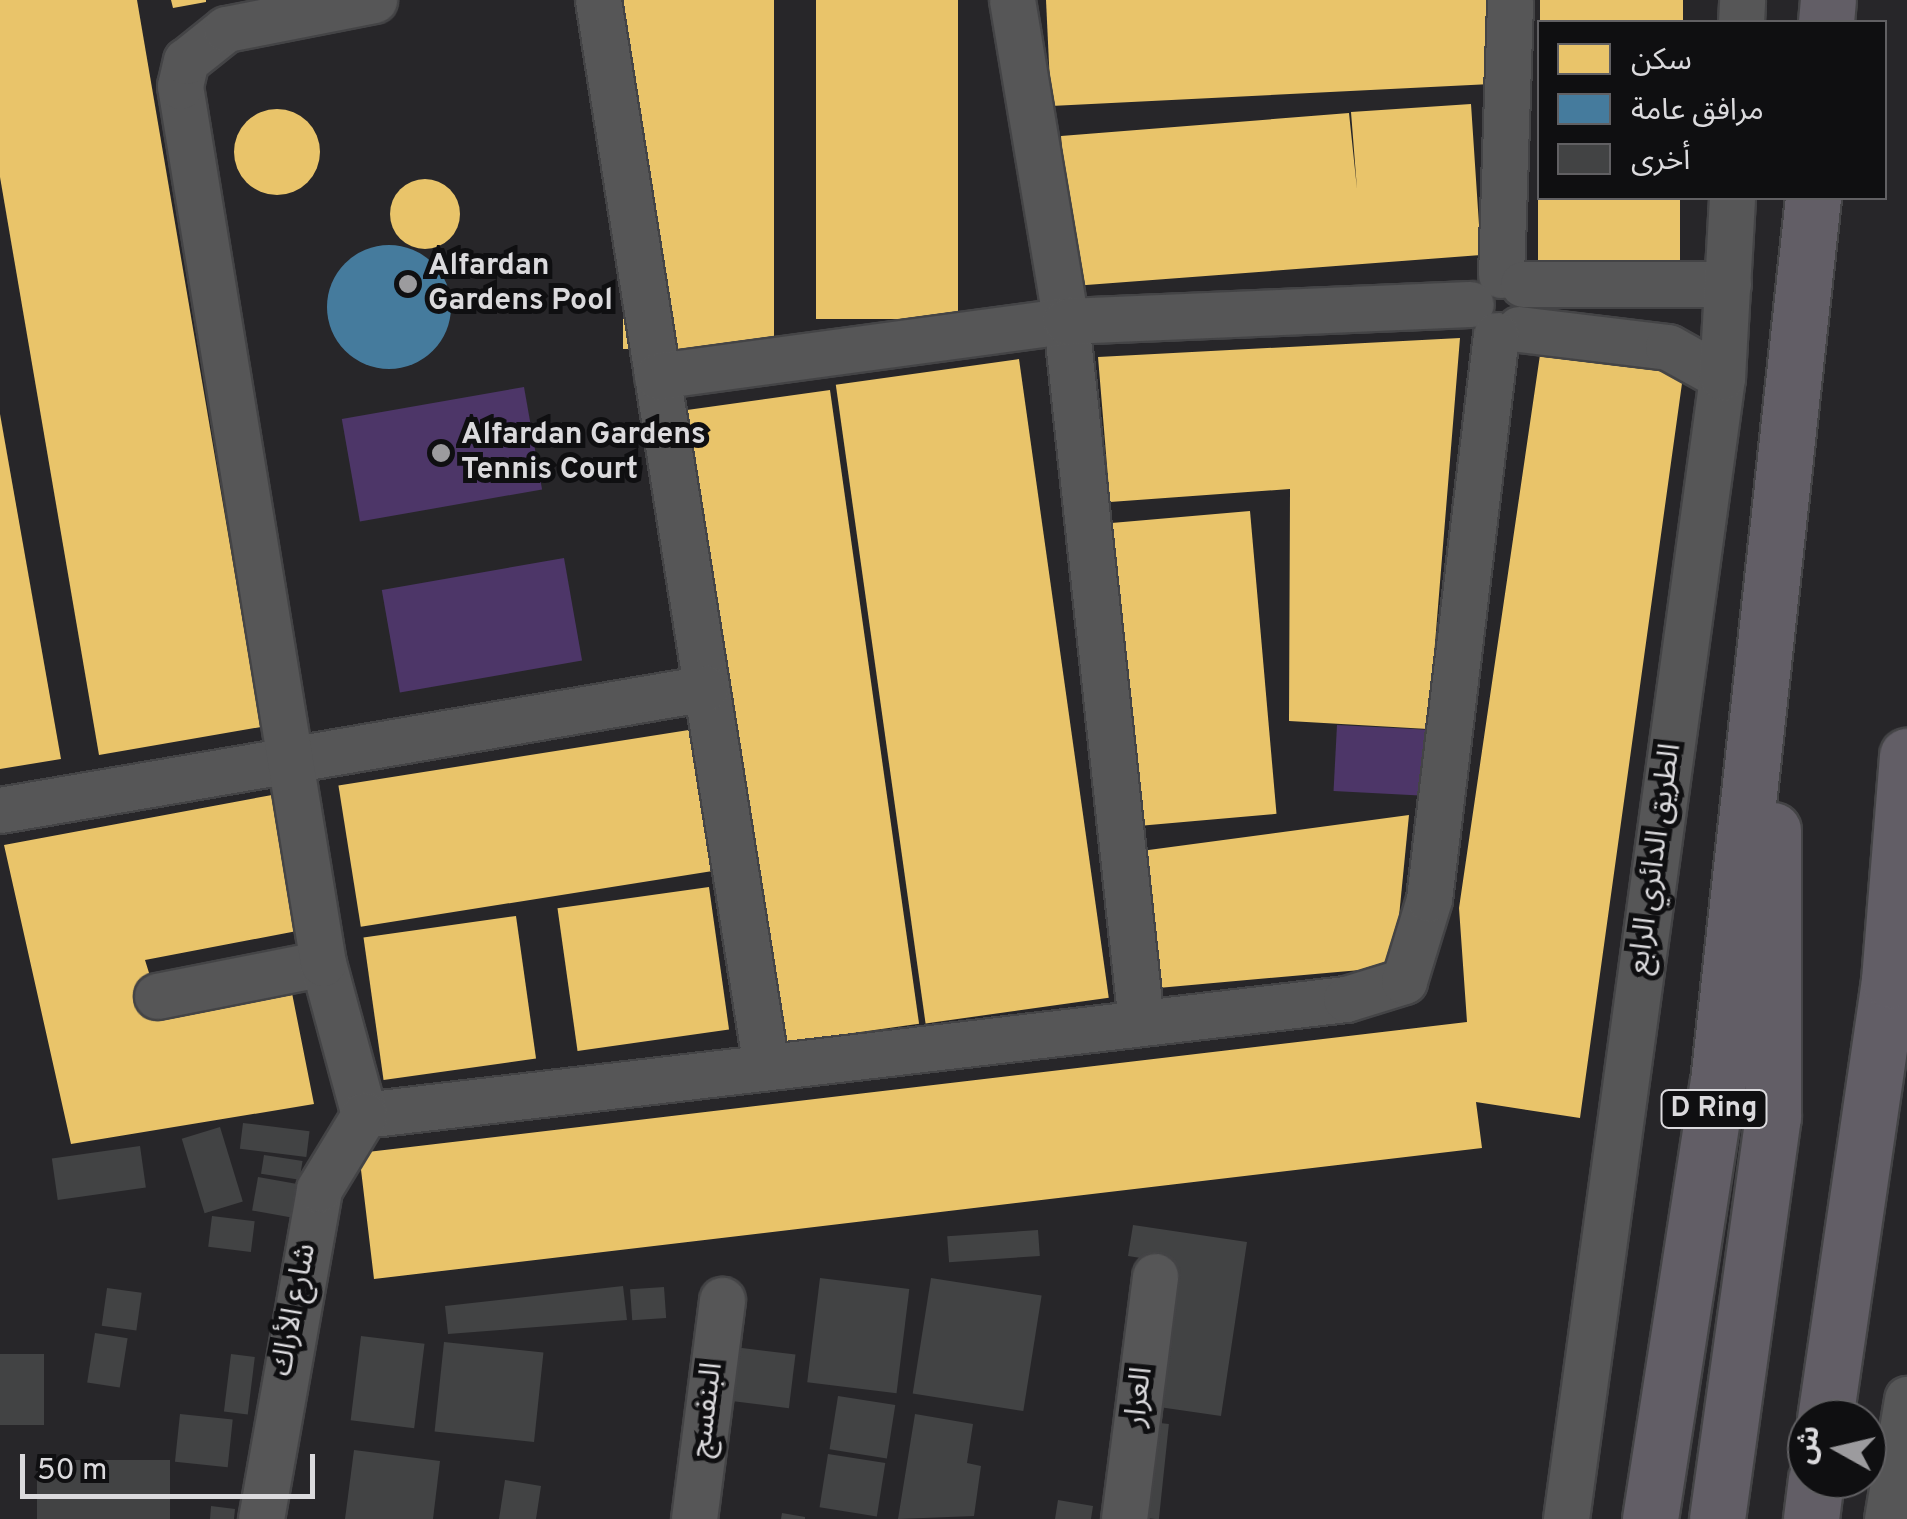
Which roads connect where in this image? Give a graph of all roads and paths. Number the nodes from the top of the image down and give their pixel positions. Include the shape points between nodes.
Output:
1 (374, 0) edge
2 (598, 0) edge
3 (1012, 0) edge
4 (1510, 0) edge
5 (1732, 200) edge
6 (1813, 200) edge
7 (1728, 284) junction
8 (1502, 305) junction
9 (1066, 321) junction
10 (657, 376) junction
11 (1722, 377) junction
12 (706, 688) junction
13 (1762, 697) junction
14 (1907, 756) edge
15 (291, 759) junction
16 (0, 810) edge
17 (323, 963) junction
18 (157, 996) dead end
19 (1141, 1023) junction
20 (766, 1066) junction
21 (364, 1115) junction
22 (1155, 1276) dead end
23 (722, 1300) dead end
24 (1828, 1399) edge
25 (1907, 1399) edge
26 (261, 1519) edge
27 (694, 1519) edge
28 (1124, 1519) edge
29 (1566, 1519) edge
30 (1650, 1519) edge
31 (1716, 1519) edge
32 (1887, 1519) edge

1 - 15 street via 226,29 186,60 180,86
2 - 10 street
3 - 9 street
4 - 8 street
5 - 7 street, الطريق الدائري الرابع
6 - 13 main road, D Ring
7 - 8 street
7 - 11 street, الطريق الدائري الرابع
8 - 9 street
8 - 11 street via 1668,347
8 - 19 street via 1429,899 1404,981 1380,994
9 - 10 street
9 - 19 street
10 - 12 street
11 - 29 street, الطريق الدائري الرابع
12 - 15 street
12 - 20 street
13 - 30 main road, D Ring via 1718,1082
13 - 31 main road via 1780,1014
14 - 24 main road via 1888,980
15 - 16 street
15 - 17 street
17 - 18 street
17 - 21 street
19 - 20 street
20 - 21 street
21 - 26 street, شارع الأراك via 319,1190
22 - 28 street, العرار
23 - 27 street, البنفسج
25 - 32 street

